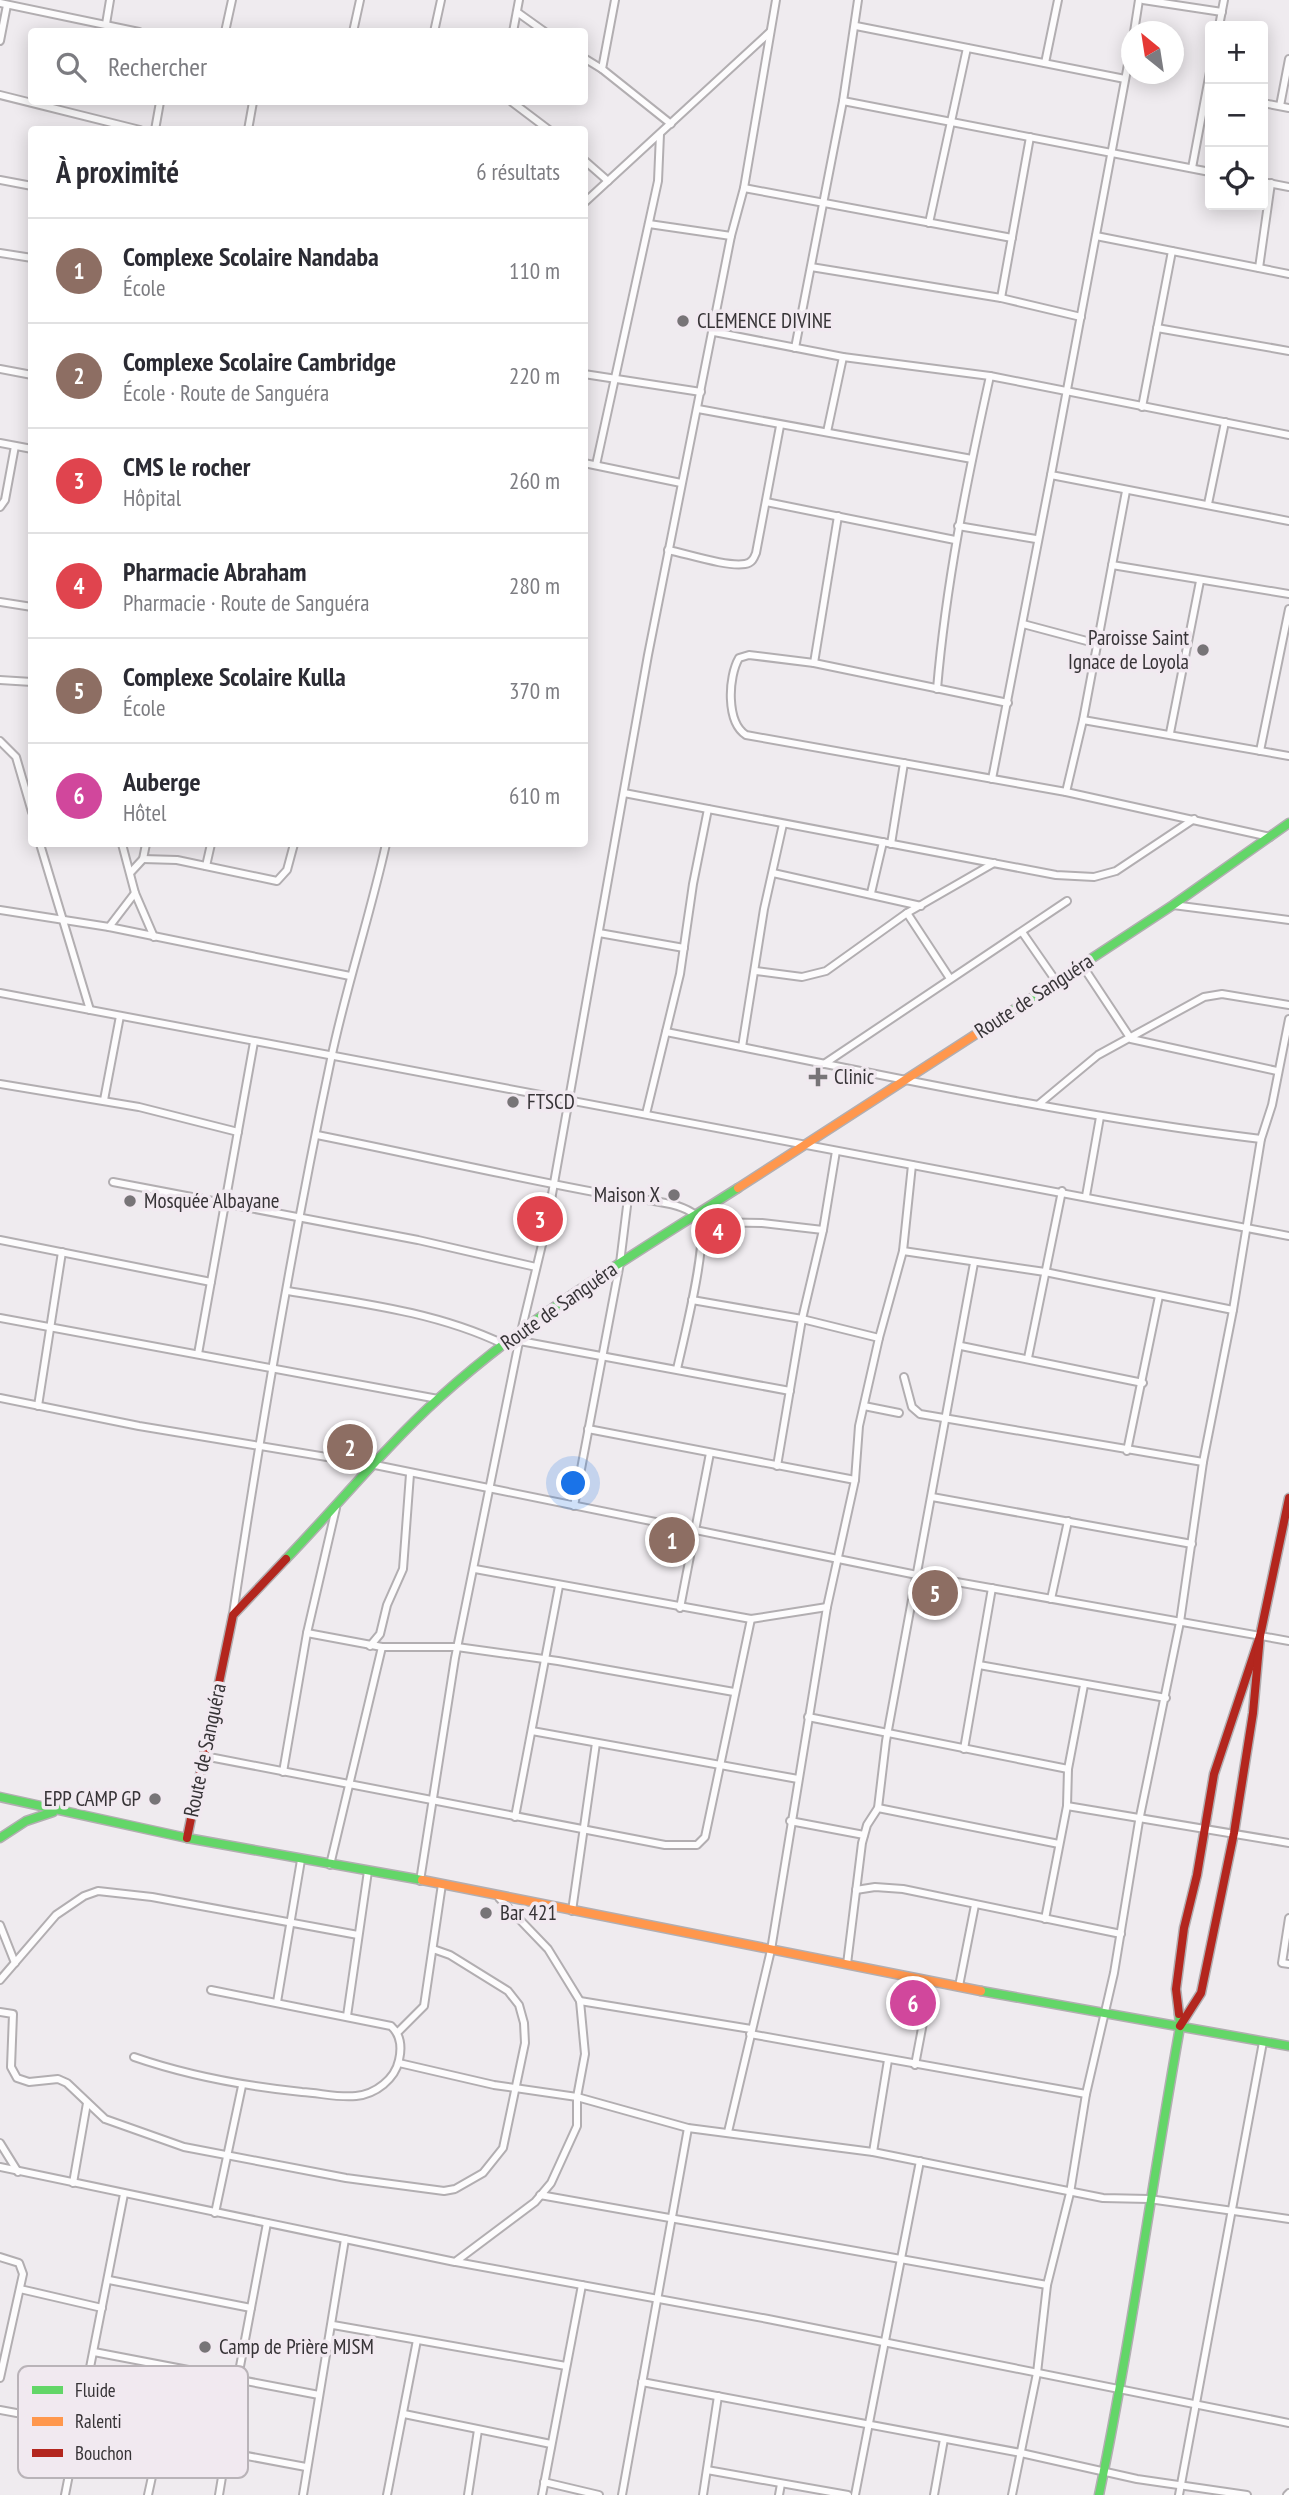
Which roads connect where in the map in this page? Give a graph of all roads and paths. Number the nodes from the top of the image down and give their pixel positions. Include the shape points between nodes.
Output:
1 (110, 0) edge
2 (232, 0) edge
3 (360, 0) edge
4 (440, 0) edge
5 (519, 0) edge
6 (615, 0) edge
7 (776, 0) edge
8 (858, 0) edge
9 (1058, 0) edge
10 (1141, 0) edge
11 (1224, 0) edge
12 (4, 4) edge
13 (20, 4) edge
14 (517, 12) junction
15 (1222, 12) junction
16 (1136, 21) edge
17 (1220, 21) edge
18 (106, 24) junction
19 (856, 26) junction
20 (122, 28) edge
21 (226, 28) edge
22 (354, 28) edge
23 (435, 28) edge
24 (514, 28) edge
25 (539, 28) edge
26 (772, 30) junction
27 (0, 41) edge
28 (967, 48) junction
29 (1289, 59) edge
30 (588, 60) edge
31 (1045, 63) junction
32 (602, 69) junction
33 (1121, 78) edge
34 (1124, 84) edge
35 (0, 95) edge
36 (843, 101) junction
37 (28, 102) edge
38 (1268, 104) edge
39 (40, 105) edge
40 (159, 105) edge
41 (252, 105) edge
42 (516, 105) edge
43 (1280, 106) junction
44 (1205, 108) edge
45 (1289, 108) edge
46 (952, 123) junction
47 (671, 124) junction
48 (124, 126) edge
49 (156, 126) edge
50 (249, 126) edge
51 (544, 126) edge
52 (660, 134) junction
53 (1030, 137) junction
54 (1111, 153) junction
55 (588, 164) edge
56 (1192, 169) junction
57 (1205, 171) edge
58 (0, 180) edge
59 (608, 181) junction
60 (1268, 183) edge
61 (1271, 183) junction
62 (28, 185) edge
63 (1289, 187) edge
64 (744, 188) junction
65 (588, 200) edge
66 (823, 204) junction
67 (929, 223) junction
68 (649, 224) junction
69 (731, 236) junction
70 (1096, 236) junction
71 (1012, 238) junction
72 (1172, 251) junction
73 (0, 253) edge
74 (28, 257) edge
75 (811, 267) junction
76 (1259, 268) junction
77 (1289, 274) edge
78 (1001, 298) junction
79 (1081, 317) junction
80 (1157, 328) junction
81 (715, 332) junction
82 (796, 348) junction
83 (1289, 351) edge
84 (843, 357) junction
85 (0, 369) edge
86 (28, 373) edge
87 (588, 374) edge
88 (990, 376) junction
89 (617, 378) junction
90 (1065, 391) junction
91 (701, 392) junction
92 (1142, 407) junction
93 (698, 409) junction
94 (1225, 422) junction
95 (780, 426) junction
96 (827, 432) junction
97 (1289, 435) edge
98 (0, 443) edge
99 (15, 446) junction
100 (28, 448) edge
101 (972, 459) junction
102 (588, 464) edge
103 (596, 465) junction
104 (1051, 475) junction
105 (681, 484) junction
106 (1126, 491) junction
107 (766, 502) junction
108 (1208, 504) junction
109 (0, 507) edge
110 (838, 516) junction
111 (1289, 521) edge
112 (958, 526) junction
113 (1037, 539) junction
114 (956, 540) junction
115 (668, 550) junction
116 (1112, 565) junction
117 (1200, 581) junction
118 (1289, 594) edge
119 (0, 602) edge
120 (28, 606) edge
121 (1289, 609) edge
122 (1023, 625) junction
123 (1098, 644) junction
124 (814, 663) junction
125 (0, 680) edge
126 (28, 682) edge
127 (937, 689) junction
128 (1008, 703) junction
129 (1083, 720) junction
130 (1170, 733) junction
131 (0, 741) edge
132 (1260, 751) junction
133 (1289, 756) edge
134 (904, 763) junction
135 (992, 779) junction
136 (1066, 792) junction
137 (624, 793) junction
138 (28, 797) edge
139 (708, 809) junction
140 (1194, 819) junction
141 (1289, 823) edge
142 (783, 824) junction
143 (1270, 836) junction
144 (883, 842) junction
145 (891, 844) junction
146 (41, 847) edge
147 (123, 847) edge
148 (145, 847) edge
149 (210, 847) edge
150 (293, 847) edge
151 (385, 847) edge
152 (143, 859) junction
153 (994, 863) junction
154 (206, 866) junction
155 (131, 872) junction
156 (773, 873) junction
157 (135, 893) junction
158 (872, 893) junction
159 (1067, 901) dead end
160 (1173, 905) junction
161 (921, 906) junction
162 (0, 910) edge
163 (907, 913) junction
164 (1289, 920) edge
165 (61, 921) junction
166 (109, 927) junction
167 (1022, 932) junction
168 (599, 933) junction
169 (154, 937) junction
170 (684, 948) junction
171 (1082, 965) junction
172 (756, 971) junction
173 (350, 976) junction
174 (949, 977) junction
175 (1056, 981) junction
176 (0, 993) edge
177 (1289, 1005) edge
178 (90, 1010) junction
179 (120, 1016) junction
180 (1289, 1019) edge
181 (666, 1032) junction
182 (1131, 1039) junction
183 (254, 1042) junction
184 (742, 1047) junction
185 (331, 1057) junction
186 (824, 1064) junction
187 (1278, 1071) junction
188 (905, 1082) junction
189 (0, 1084) edge
190 (104, 1100) junction
191 (570, 1100) junction
192 (1040, 1104) junction
193 (646, 1114) junction
194 (1100, 1116) junction
195 (238, 1132) junction
196 (317, 1135) junction
197 (1261, 1139) junction
198 (807, 1146) junction
199 (836, 1151) junction
200 (912, 1164) junction
201 (113, 1182) dead end
202 (553, 1185) junction
203 (1062, 1191) junction
204 (1086, 1196) junction
205 (628, 1198) junction
206 (225, 1203) junction
207 (302, 1218) junction
208 (697, 1218) junction
209 (1247, 1227) junction
210 (823, 1230) junction
211 (1289, 1236) edge
212 (0, 1240) edge
213 (903, 1251) junction
214 (62, 1252) junction
215 (620, 1263) junction
216 (975, 1263) junction
217 (536, 1267) junction
218 (1045, 1272) junction
219 (211, 1282) junction
220 (288, 1291) junction
221 (1158, 1296) junction
222 (692, 1300) junction
223 (1233, 1310) junction
224 (0, 1318) edge
225 (802, 1319) junction
226 (52, 1328) junction
227 (521, 1336) junction
228 (878, 1338) junction
229 (503, 1344) junction
230 (961, 1346) junction
231 (198, 1354) junction
232 (602, 1355) junction
233 (1028, 1358) junction
234 (275, 1368) junction
235 (677, 1369) junction
236 (904, 1377) dead end
237 (1143, 1383) junction
238 (790, 1391) junction
239 (0, 1398) edge
240 (438, 1399) junction
241 (38, 1406) junction
242 (864, 1406) junction
243 (899, 1413) dead end
244 (946, 1420) junction
245 (589, 1429) junction
246 (259, 1445) junction
247 (1127, 1451) junction
248 (710, 1453) junction
249 (1203, 1462) junction
250 (375, 1465) junction
251 (777, 1466) junction
252 (410, 1474) junction
253 (855, 1480) junction
254 (490, 1490) junction
255 (932, 1497) junction
256 (1289, 1498) edge
257 (574, 1506) junction
258 (336, 1508) junction
259 (1068, 1521) junction
260 (694, 1530) junction
261 (1192, 1544) junction
262 (840, 1557) junction
263 (475, 1569) junction
264 (917, 1575) junction
265 (559, 1586) junction
266 (992, 1588) junction
267 (1051, 1599) junction
268 (827, 1607) junction
269 (680, 1608) junction
270 (233, 1615) junction
271 (751, 1619) junction
272 (1180, 1622) junction
273 (307, 1633) junction
274 (1260, 1636) junction
275 (1289, 1641) edge
276 (370, 1646) junction
277 (382, 1647) junction
278 (457, 1647) junction
279 (546, 1659) junction
280 (979, 1665) junction
281 (1084, 1685) junction
282 (734, 1692) junction
283 (1166, 1698) junction
284 (808, 1717) junction
285 (532, 1731) junction
286 (887, 1733) junction
287 (596, 1743) junction
288 (964, 1749) junction
289 (204, 1756) junction
290 (722, 1766) junction
291 (1068, 1769) junction
292 (283, 1772) junction
293 (797, 1779) junction
294 (349, 1786) junction
295 (0, 1797) edge
296 (433, 1801) junction
297 (1067, 1806) junction
298 (878, 1808) junction
299 (56, 1811) junction
300 (515, 1817) junction
301 (790, 1821) junction
302 (1139, 1821) junction
303 (581, 1829) junction
304 (1204, 1829) junction
305 (1234, 1833) junction
306 (864, 1835) junction
307 (0, 1838) edge
308 (187, 1838) junction
309 (1289, 1843) edge
310 (1059, 1844) junction
311 (301, 1860) junction
312 (330, 1865) junction
313 (368, 1871) junction
314 (420, 1881) junction
315 (442, 1884) junction
316 (856, 1890) junction
317 (499, 1898) junction
318 (975, 1905) junction
319 (572, 1911) junction
320 (1289, 1918) edge
321 (1045, 1919) junction
322 (289, 1922) junction
323 (0, 1925) edge
324 (1121, 1934) junction
325 (358, 1935) junction
326 (433, 1949) junction
327 (771, 1950) junction
328 (15, 1964) junction
329 (847, 1964) junction
330 (1289, 1964) edge
331 (0, 1980) edge
332 (931, 1981) junction
333 (959, 1986) junction
334 (211, 1990) dead end
335 (580, 2001) junction
336 (277, 2002) junction
337 (0, 2012) edge
338 (1104, 2015) junction
339 (346, 2016) junction
340 (1180, 2027) junction
341 (750, 2031) junction
342 (398, 2032) junction
343 (1263, 2042) junction
344 (1289, 2046) edge
345 (134, 2057) dead end
346 (888, 2060) junction
347 (398, 2063) junction
348 (915, 2065) junction
349 (242, 2086) junction
350 (514, 2087) junction
351 (1086, 2094) junction
352 (577, 2097) junction
353 (87, 2103) junction
354 (688, 2128) junction
355 (728, 2132) junction
356 (0, 2143) edge
357 (873, 2152) junction
358 (227, 2155) junction
359 (920, 2161) junction
360 (0, 2168) edge
361 (18, 2172) junction
362 (73, 2183) junction
363 (1070, 2193) junction
364 (124, 2194) junction
365 (540, 2195) junction
366 (1149, 2199) junction
367 (1234, 2209) junction
368 (215, 2213) junction
369 (671, 2218) junction
370 (1289, 2219) edge
371 (267, 2223) junction
372 (345, 2239) junction
373 (0, 2257) edge
374 (903, 2258) junction
375 (455, 2262) junction
376 (109, 2280) junction
377 (582, 2285) junction
378 (1046, 2285) junction
379 (20, 2290) junction
380 (659, 2299) junction
381 (102, 2308) junction
382 (251, 2308) junction
383 (333, 2325) junction
384 (417, 2340) junction
385 (886, 2345) junction
386 (94, 2352) junction
387 (91, 2366) edge
388 (175, 2366) edge
389 (240, 2366) edge
390 (566, 2366) junction
391 (1037, 2373) junction
392 (0, 2378) edge
393 (248, 2379) edge
394 (642, 2382) junction
395 (1121, 2390) junction
396 (319, 2395) junction
397 (718, 2396) junction
398 (1195, 2406) junction
399 (0, 2410) edge
400 (18, 2413) edge
401 (404, 2414) junction
402 (1289, 2423) edge
403 (870, 2425) junction
404 (478, 2430) junction
405 (944, 2439) junction
406 (551, 2444) junction
407 (1021, 2453) junction
408 (248, 2457) edge
409 (306, 2467) junction
410 (707, 2470) junction
411 (1103, 2472) junction
412 (544, 2482) junction
413 (781, 2484) junction
414 (1181, 2485) junction
415 (303, 2495) edge
416 (387, 2495) edge
417 (468, 2495) edge
418 (542, 2495) edge
419 (599, 2495) edge
420 (622, 2495) edge
421 (703, 2495) edge
422 (779, 2495) edge
423 (848, 2495) edge
424 (855, 2495) edge
425 (934, 2495) edge
426 (1012, 2495) edge
427 (1099, 2495) edge
428 (1179, 2495) edge
429 (1247, 2495) edge

1 - 18 street
2 - 21 street
3 - 22 street
4 - 23 street
5 - 14 street
6 - 32 street
7 - 26 street
8 - 19 street
9 - 31 street
10 - 15 street
10 - 16 street
11 - 15 street
12 - 13 street
12 - 27 street
13 - 18 street
14 - 24 street
14 - 25 street
15 - 17 street
18 - 20 street
19 - 28 street
19 - 36 street
26 - 47 street
26 - 64 street
28 - 31 street
28 - 46 street
29 - 43 street
30 - 32 street
31 - 33 street
32 - 47 street
34 - 54 street
35 - 37 street
36 - 46 street
36 - 66 street
38 - 43 street
39 - 48 street
40 - 49 street
41 - 50 street
42 - 51 street
43 - 45 street
44 - 56 street
46 - 53 street
46 - 67 street
47 - 52 street
52 - 59 street
52 - 68 street via 658,181
53 - 54 street
53 - 71 street
54 - 56 street
54 - 70 street
55 - 59 street
56 - 57 street
58 - 62 street
59 - 65 street
60 - 61 street
61 - 63 street
61 - 76 street
64 - 66 street
64 - 69 street
66 - 67 street
66 - 75 street
67 - 71 street
68 - 69 street
68 - 89 street
69 - 81 street
70 - 72 street
70 - 79 street
71 - 78 street
72 - 76 street
72 - 80 street
73 - 74 street
75 - 78 street
75 - 82 street
76 - 77 street
78 - 79 street
79 - 90 street
80 - 83 street
80 - 92 street
81 - 82 street
81 - 91 street
82 - 84 street
84 - 88 street
84 - 96 street
85 - 86 street
87 - 89 street
88 - 90 street
88 - 101 street
89 - 91 street
89 - 103 street
90 - 92 street
90 - 104 street
91 - 93 street
92 - 94 street
93 - 95 street
93 - 105 street
94 - 97 street
94 - 108 street
95 - 96 street
95 - 107 street
96 - 101 street
98 - 99 street
99 - 100 street
99 - 109 street
101 - 112 street
102 - 103 street
103 - 105 street
104 - 106 street
104 - 113 street
105 - 115 street
106 - 108 street
106 - 116 street
107 - 110 street
107 - 115 street via 756,553 749,563
108 - 111 street
110 - 114 street
110 - 124 street
112 - 113 street
112 - 114 street
113 - 122 street
114 - 127 street via 943,614
115 - 137 street
116 - 117 street
116 - 123 street
117 - 118 street
117 - 130 street
119 - 120 street
121 - 132 street
122 - 123 street
122 - 128 street
123 - 129 street
124 - 127 street
124 - 134 street via 749,655 738,658 731,697 742,732
125 - 126 street
127 - 128 street
128 - 135 street
129 - 130 street
129 - 136 street
130 - 132 street
131 - 138 street via 16,757
132 - 133 street
134 - 135 street
134 - 145 street
135 - 136 street
136 - 140 street
137 - 139 street
137 - 168 street
139 - 142 street
139 - 170 street
140 - 143 street
140 - 153 street via 1104,876 1056,875
141 - 143 street, Route de Sanguéra
142 - 144 street
142 - 156 street
143 - 160 street, Route de Sanguéra
144 - 145 street
144 - 158 street
145 - 153 street
146 - 165 street
147 - 155 street
148 - 152 street
149 - 154 street
150 - 154 street via 288,870 277,881
151 - 173 street
152 - 154 street
152 - 155 street
153 - 161 street
155 - 157 street
156 - 158 street via 839,890
156 - 172 street
157 - 166 street
157 - 169 street
158 - 161 street
159 - 167 street
160 - 164 street
160 - 171 street, Route de Sanguéra
161 - 163 street
162 - 165 street
163 - 172 street via 819,975
163 - 174 street
165 - 166 street
165 - 178 street
166 - 169 street
167 - 174 street
167 - 175 street
168 - 170 street
168 - 191 street
169 - 173 street
170 - 181 street
171 - 175 street, Route de Sanguéra
171 - 182 street
172 - 184 street
173 - 185 street
174 - 186 street
175 - 188 street, Route de Sanguéra
176 - 178 street
177 - 182 street via 1212,995
178 - 179 street
179 - 183 street
179 - 190 street
180 - 187 street
181 - 184 street
181 - 193 street
182 - 187 street
182 - 192 street via 1098,1055
183 - 185 street
183 - 195 street
184 - 186 street
185 - 191 street
185 - 196 street
186 - 188 street
187 - 197 street
188 - 192 street
188 - 198 street, Route de Sanguéra
189 - 190 street
190 - 195 street
191 - 193 street
191 - 202 street
192 - 194 street
193 - 198 street
194 - 197 street
194 - 204 street
195 - 206 street
196 - 202 street
196 - 207 street
197 - 209 street
198 - 199 street
198 - 208 street, Route de Sanguéra
199 - 200 street
199 - 210 street
200 - 203 street
200 - 213 street
201 - 206 street
202 - 205 street
202 - 217 street
203 - 204 street
203 - 218 street
204 - 209 street
205 - 208 street via 666,1203
205 - 215 street
206 - 207 street
206 - 219 street
207 - 217 street
207 - 220 street
208 - 210 street
208 - 215 street, Route de Sanguéra
208 - 222 street via 699,1254
209 - 211 street
209 - 223 street
210 - 225 street
212 - 214 street
213 - 216 street
213 - 228 street
214 - 219 street
214 - 226 street
215 - 227 street, Route de Sanguéra
215 - 232 street
216 - 218 street
216 - 230 street
217 - 227 street
218 - 221 street
218 - 233 street
219 - 231 street
220 - 229 street via 426,1317 469,1328
220 - 234 street
221 - 223 street
221 - 237 street
222 - 225 street
222 - 235 street
223 - 249 street
224 - 226 street
225 - 228 street
225 - 238 street
226 - 231 street
226 - 241 street
227 - 229 street, Route de Sanguéra
227 - 232 street
227 - 254 street
228 - 242 street
229 - 240 street, Route de Sanguéra
230 - 233 street
230 - 244 street
231 - 234 street
232 - 235 street
232 - 245 street
233 - 237 street
234 - 240 street
234 - 246 street
235 - 238 street
236 - 244 street via 915,1411
237 - 247 street
238 - 251 street
239 - 241 street
240 - 250 street, Route de Sanguéra
241 - 246 street
242 - 243 street
242 - 253 street
244 - 247 street
244 - 255 street
245 - 248 street
245 - 257 street
246 - 250 street
246 - 270 street
247 - 249 street
248 - 251 street
248 - 260 street
249 - 261 street
250 - 252 street
250 - 258 street, Route de Sanguéra
251 - 253 street
252 - 254 street
252 - 276 street via 402,1569 380,1633
253 - 262 street
254 - 257 street
254 - 263 street
255 - 259 street
255 - 264 street
256 - 274 street
257 - 260 street
258 - 270 street, Route de Sanguéra
258 - 273 street
259 - 261 street
259 - 267 street
260 - 262 street
260 - 269 street
261 - 272 street
262 - 264 street
262 - 268 street
263 - 265 street
263 - 278 street
264 - 266 street
264 - 286 street
265 - 269 street
265 - 279 street
266 - 267 street
266 - 280 street
267 - 272 street
268 - 271 street
268 - 284 street
269 - 271 street
270 - 289 street, Route de Sanguéra
271 - 282 street
272 - 274 street
272 - 283 street
273 - 276 street
273 - 292 street
274 - 275 street
274 - 304 street via 1223,1742
274 - 305 street
276 - 277 street
277 - 278 street
277 - 294 street
278 - 279 street
278 - 296 street
279 - 282 street
279 - 285 street
280 - 281 street
280 - 288 street
281 - 283 street
281 - 291 street
282 - 290 street
283 - 302 street
284 - 286 street
284 - 293 street
285 - 287 street
285 - 300 street
286 - 288 street
286 - 298 street
287 - 290 street
287 - 303 street
288 - 291 street
289 - 292 street
289 - 308 street, Route de Sanguéra
290 - 293 street
290 - 303 street via 701,1843 665,1845
291 - 297 street
292 - 294 street
293 - 301 street
294 - 296 street
294 - 312 street
295 - 299 street, Route de Sanguéra
296 - 300 street
296 - 314 street
297 - 302 street
297 - 310 street
298 - 306 street
298 - 310 street
299 - 307 street via 26,1821
299 - 308 street, Route de Sanguéra
300 - 303 street
301 - 306 street
301 - 327 street
302 - 304 street
302 - 324 street
303 - 319 street
304 - 305 street
304 - 340 street via 1176,1989
305 - 309 street
305 - 340 street via 1201,1993
306 - 316 street
308 - 311 street
310 - 321 street
311 - 312 street
311 - 322 street
312 - 313 street
313 - 314 street
313 - 325 street
314 - 315 street
315 - 317 street
315 - 326 street
316 - 318 street via 889,1887
316 - 329 street
317 - 319 street
317 - 335 street via 548,1949
318 - 321 street
318 - 333 street
319 - 327 street
320 - 330 street via 1282,1963
321 - 324 street
322 - 325 street
322 - 328 street via 98,1891 57,1915
322 - 336 street
323 - 328 street
324 - 338 street
325 - 339 street
326 - 342 street via 424,2006
326 - 350 street via 485,1975 519,2005 525,2043
327 - 329 street
327 - 341 street
328 - 331 street
329 - 332 street
332 - 333 street
332 - 348 street
333 - 338 street
334 - 336 street
335 - 341 street
335 - 352 street via 585,2054
336 - 339 street
337 - 353 street via 13,2014 11,2067 16,2078 67,2083
338 - 340 street
338 - 351 street
339 - 342 street via 382,2022
340 - 343 street
340 - 366 street
341 - 346 street
341 - 355 street
342 - 347 street
343 - 344 street
343 - 367 street
345 - 349 street
346 - 348 street
346 - 357 street
347 - 349 street via 385,2084 357,2096
347 - 350 street
348 - 351 street
349 - 358 street
350 - 352 street
350 - 358 street via 499,2156 483,2173 444,2192
351 - 363 street
352 - 354 street
352 - 365 street via 577,2126 551,2183
353 - 358 street via 118,2126
353 - 362 street
354 - 355 street
354 - 369 street
355 - 357 street
356 - 361 street
357 - 359 street
358 - 368 street
359 - 363 street
359 - 374 street
360 - 361 street
361 - 362 street
362 - 364 street
363 - 366 street
363 - 378 street
364 - 368 street
364 - 376 street
365 - 369 street
365 - 375 street via 514,2220
366 - 367 street
366 - 395 street
367 - 370 street
367 - 398 street
368 - 371 street
369 - 374 street
369 - 380 street
371 - 372 street
371 - 382 street
372 - 375 street
372 - 383 street
373 - 379 street via 21,2266
374 - 378 street
374 - 385 street
375 - 377 street
376 - 381 street
376 - 382 street
377 - 380 street
377 - 390 street
378 - 391 street
379 - 381 street
379 - 392 street
380 - 385 street
380 - 394 street
381 - 386 street
382 - 389 street
383 - 384 street
383 - 396 street
384 - 390 street
384 - 401 street
385 - 391 street
385 - 403 street
386 - 387 street
386 - 388 street
390 - 406 street
391 - 395 street
391 - 407 street
393 - 396 street
394 - 397 street
394 - 420 street
395 - 398 street
395 - 411 street
396 - 409 street
397 - 403 street
397 - 410 street
398 - 402 street
398 - 414 street
399 - 400 street
401 - 404 street
401 - 416 street
403 - 405 street
403 - 424 street
404 - 406 street
404 - 417 street
405 - 407 street
405 - 425 street
406 - 412 street
407 - 411 street
407 - 426 street
408 - 409 street
409 - 415 street
410 - 413 street
410 - 421 street
411 - 414 street
411 - 427 street
412 - 418 street
412 - 419 street
413 - 422 street
413 - 423 street
414 - 428 street
414 - 429 street

